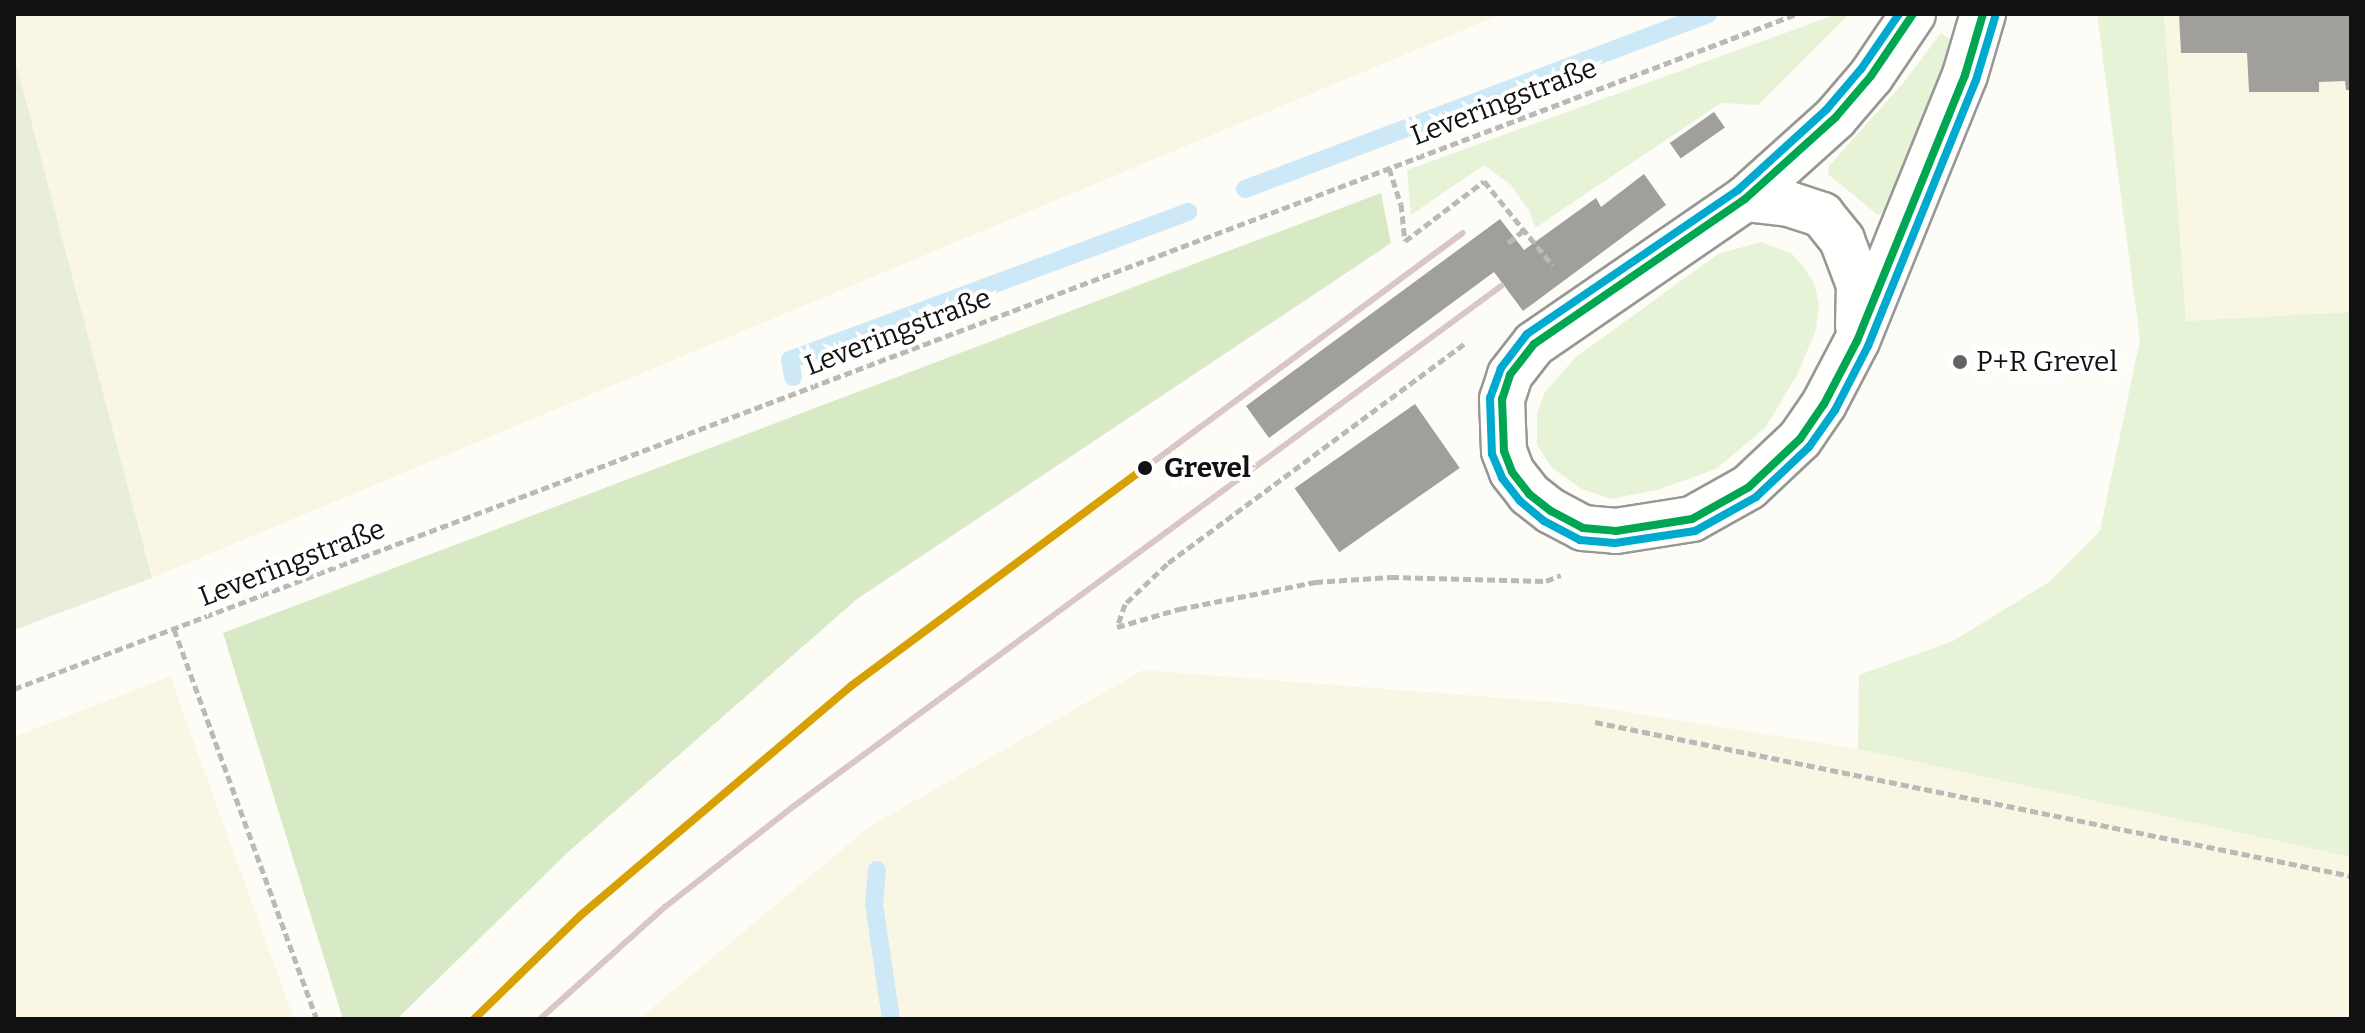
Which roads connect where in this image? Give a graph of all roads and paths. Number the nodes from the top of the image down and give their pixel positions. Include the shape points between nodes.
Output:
1 (1797, 14) edge
2 (1913, 14) edge
3 (1983, 14) edge
4 (1389, 168) junction
5 (1745, 199) junction
6 (1524, 230) junction
7 (1508, 243) dead end
8 (1559, 274) dead end
9 (1472, 338) dead end
10 (1857, 341) junction
11 (1583, 528) junction
12 (174, 629) junction
13 (14, 689) edge
14 (1595, 722) dead end
15 (2351, 876) edge
16 (317, 1019) edge

1 - 4 path, Leveringstraße
2 - 5 lane via 1835,118
3 - 10 lane via 1965,75
4 - 6 path via 1401,204 1405,241 1484,181
4 - 12 path, Leveringstraße
5 - 10 lane via 1789,204 1822,215 1842,240 1859,285
5 - 11 lane via 1534,344 1510,375 1501,427 1512,472 1529,494
6 - 7 path
6 - 8 path
9 - 11 path via 1167,564 1125,604 1117,627 1315,582 1391,577 1546,581 1579,561
10 - 11 lane via 1800,439 1749,487 1692,519 1616,531
12 - 13 path, Leveringstraße
12 - 16 path
14 - 15 path

